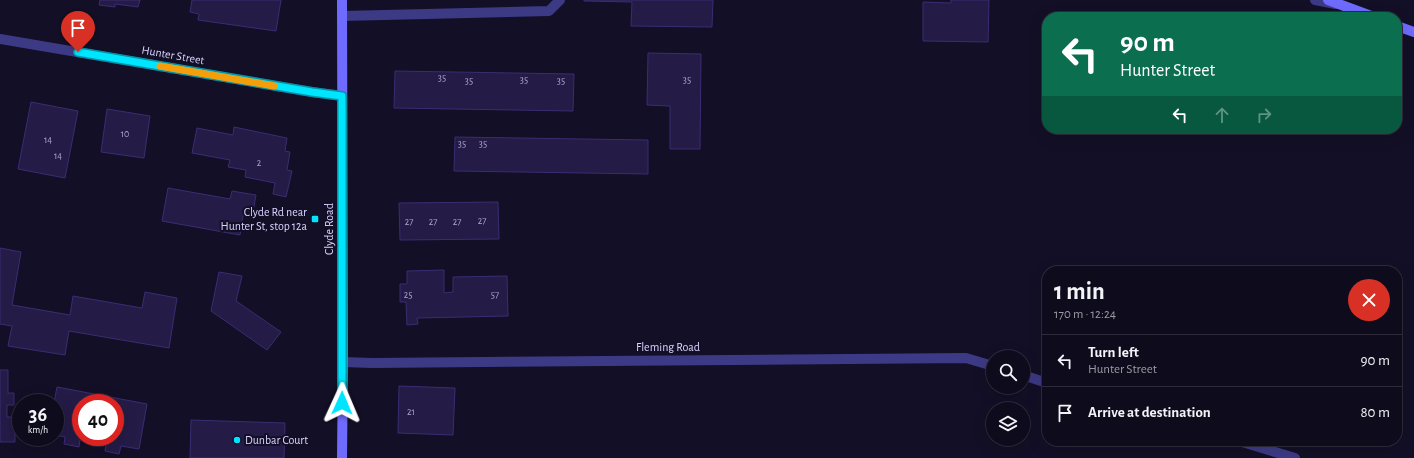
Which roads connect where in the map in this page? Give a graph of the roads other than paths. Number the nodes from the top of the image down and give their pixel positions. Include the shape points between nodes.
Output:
1 (342, 0) edge
2 (560, 0) edge
3 (1315, 0) edge
4 (1328, 0) edge
5 (1340, 5) junction
6 (1360, 12) edge
7 (342, 16) junction
8 (1402, 28) edge
9 (1414, 32) edge
10 (0, 39) edge
11 (342, 96) junction
12 (343, 362) junction
13 (986, 364) edge
14 (1030, 377) edge
15 (1042, 381) edge
16 (1255, 446) edge
17 (342, 458) edge
18 (1295, 458) edge

1 - 7 street, Clyde Road
2 - 7 street via 548,11
3 - 5 street
4 - 5 street
5 - 6 street
7 - 11 street, Clyde Road
8 - 9 street
10 - 11 street, Hunter Street
11 - 12 street, Clyde Road
12 - 13 street, Fleming Road via 966,358
12 - 17 street, Clyde Road
14 - 15 street
16 - 18 street

